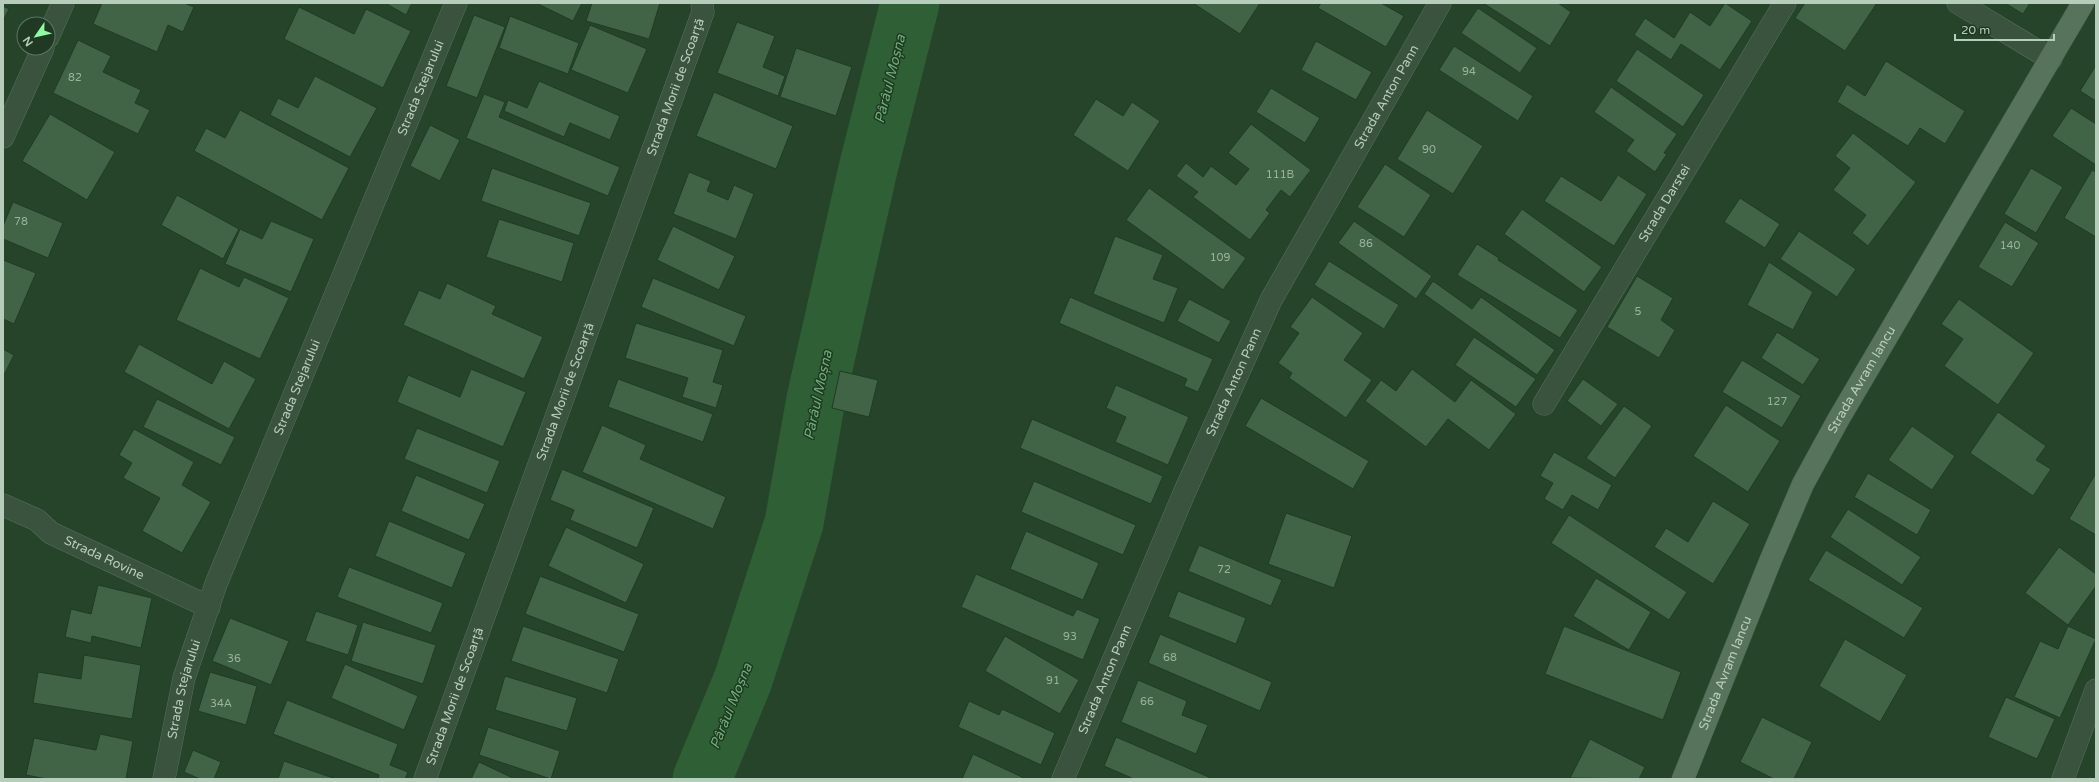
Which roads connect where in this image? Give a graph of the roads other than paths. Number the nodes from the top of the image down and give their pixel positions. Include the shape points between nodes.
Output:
1 (63, 3) edge
2 (456, 3) edge
3 (702, 3) edge
4 (1440, 3) edge
5 (1785, 3) edge
6 (1958, 3) edge
7 (2083, 3) edge
8 (56, 19) edge
9 (39, 56) edge
10 (2051, 59) junction
11 (3, 138) edge
12 (1544, 404) dead end
13 (3, 505) edge
14 (209, 607) junction
15 (2096, 690) edge
16 (164, 779) edge
17 (425, 779) edge
18 (1063, 779) edge
19 (1683, 779) edge
20 (2063, 779) edge

1 - 8 street
2 - 14 street, Strada Stejarului via 216,584
3 - 17 street, Strada Morii de Scoarţă via 702,12
4 - 18 street, Strada Anton Pann via 1270,300 1184,491
5 - 12 street, Strada Darstei
6 - 10 street
7 - 10 main road, Strada Avram Iancu
9 - 11 street
10 - 19 main road, Strada Avram Iancu via 1838,420 1803,484
13 - 14 street, Strada Rovine via 37,520 50,533
14 - 16 street, Strada Stejarului via 184,678
15 - 20 street

